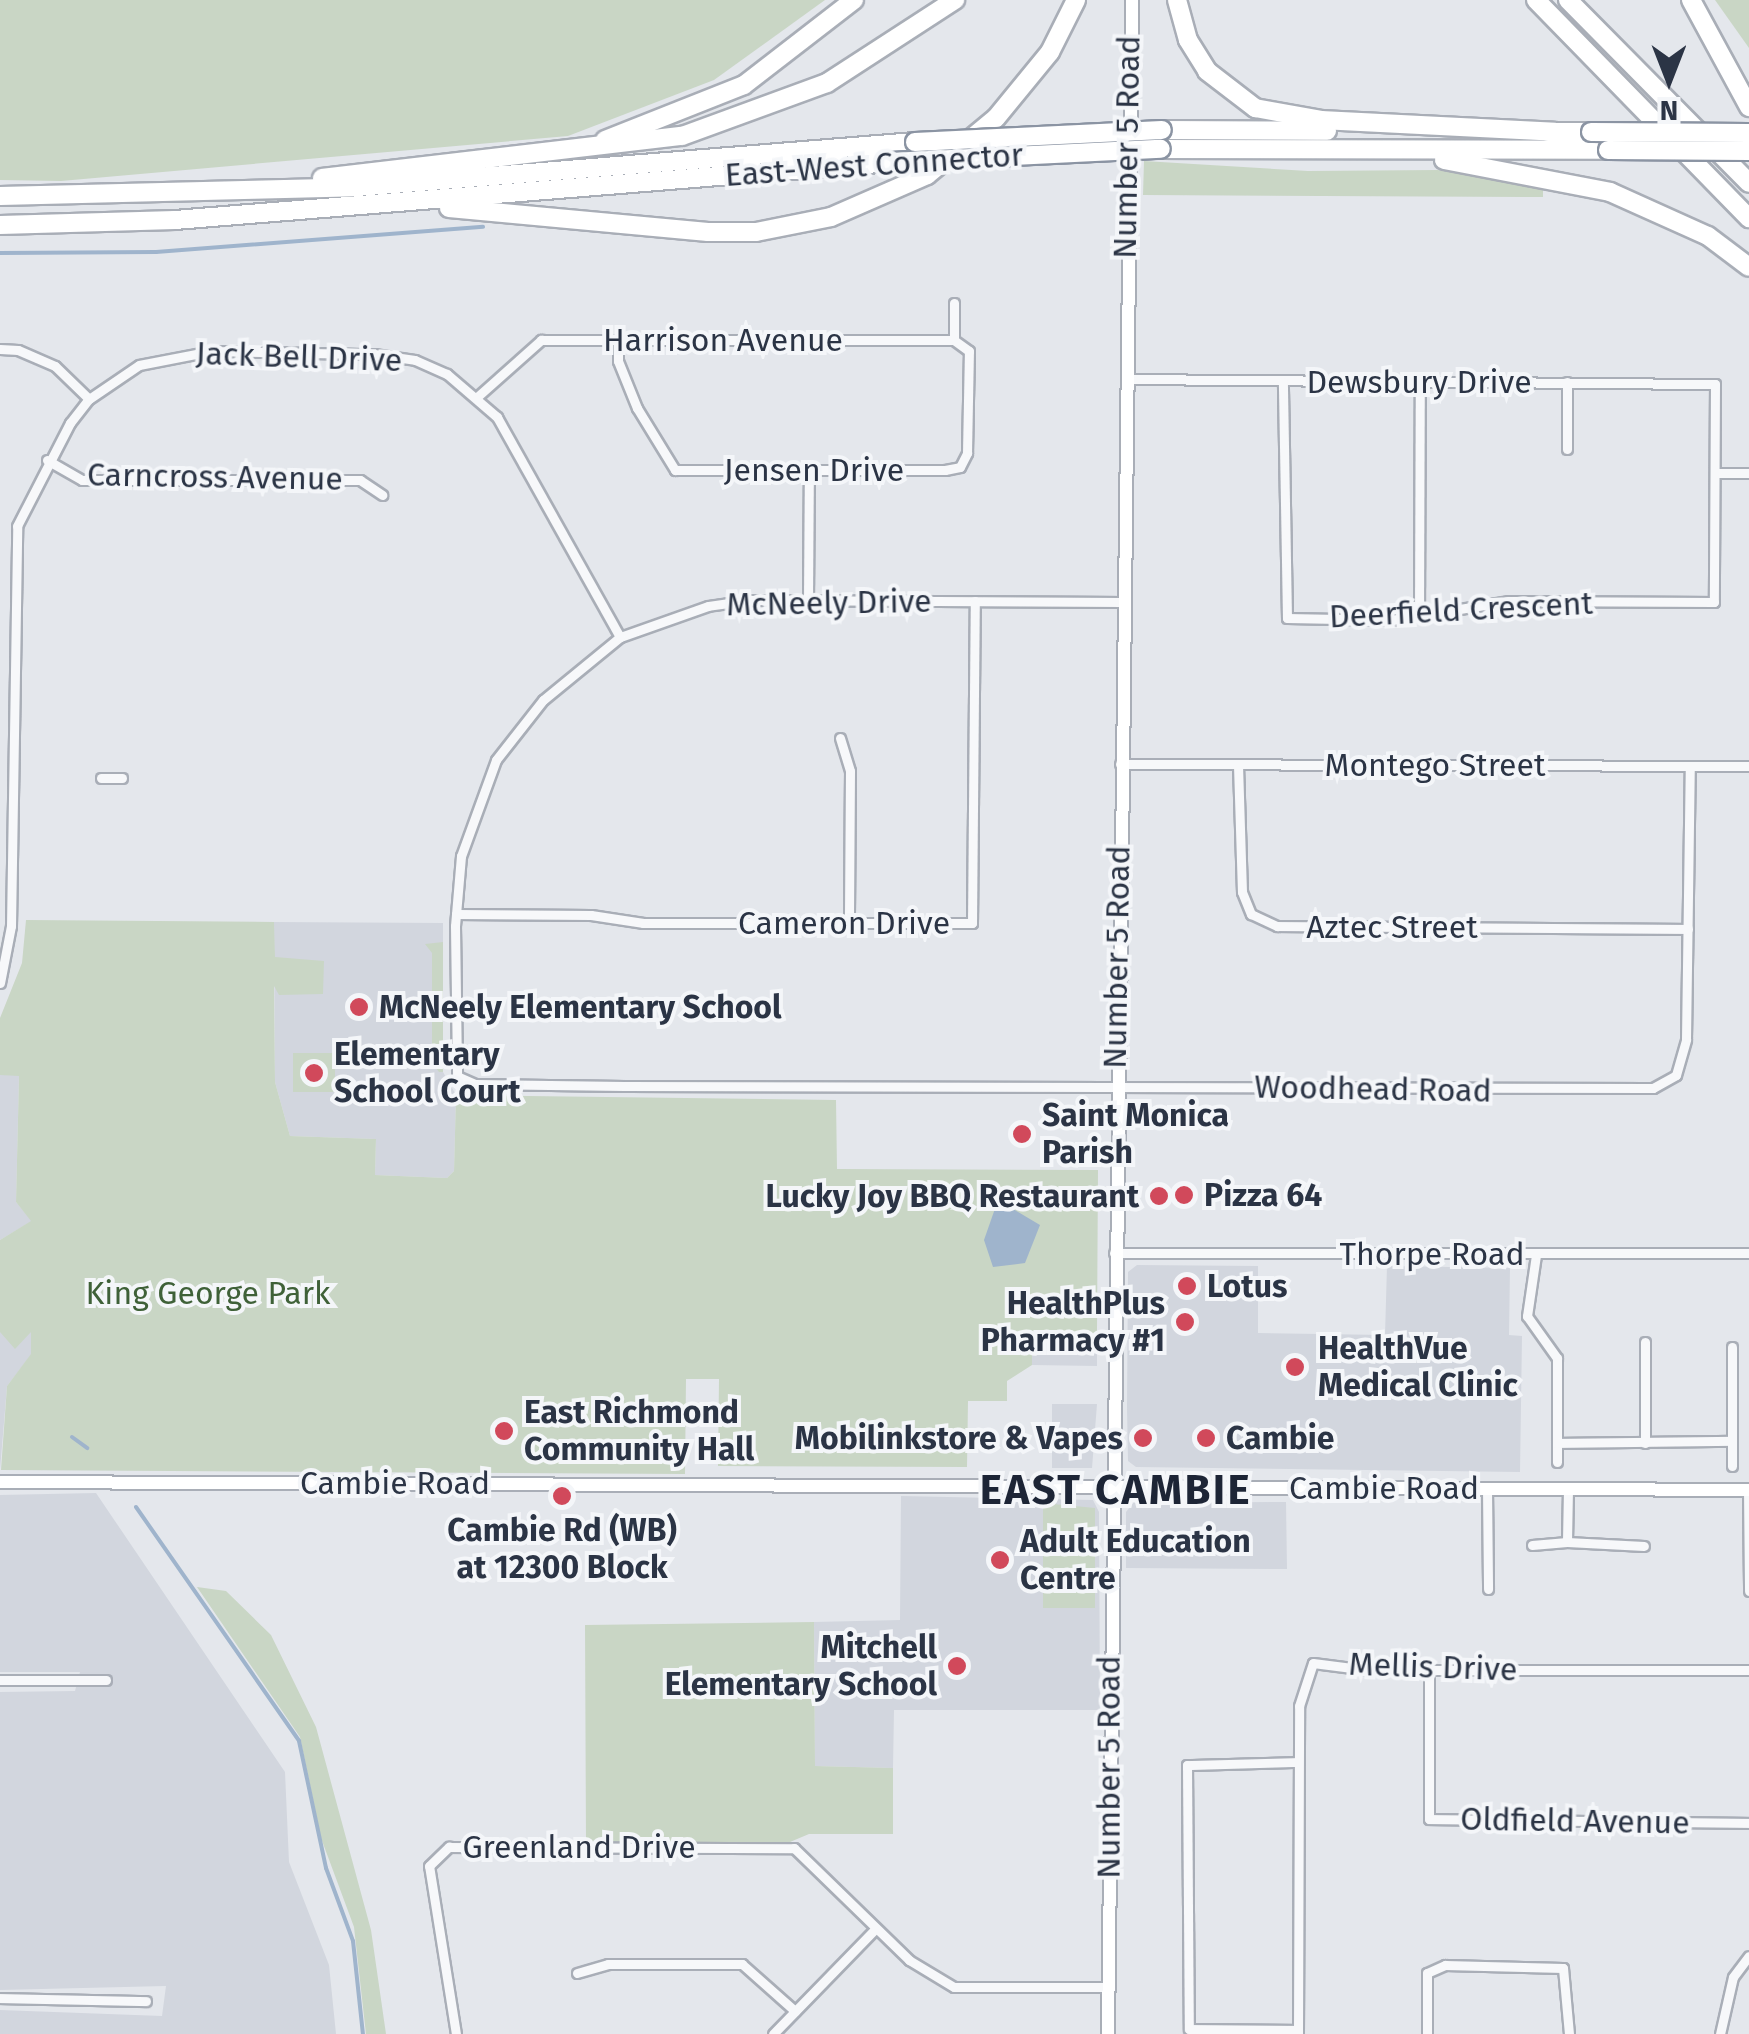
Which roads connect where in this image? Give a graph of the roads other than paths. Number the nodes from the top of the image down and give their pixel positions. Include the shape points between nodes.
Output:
1 (854, 0) edge
2 (955, 0) edge
3 (1076, 0) edge
4 (1132, 0) edge
5 (1176, 0) edge
6 (1520, 0) edge
7 (1536, 0) edge
8 (1568, 0) edge
9 (1691, 0) edge
10 (1625, 95) junction
11 (1749, 107) edge
12 (1555, 132) junction
13 (1749, 133) edge
14 (1162, 140) junction
15 (1359, 148) junction
16 (1749, 151) edge
17 (541, 156) junction
18 (1749, 183) edge
19 (272, 186) junction
20 (0, 196) edge
21 (363, 206) junction
22 (1749, 218) edge
23 (0, 225) edge
24 (1749, 267) edge
25 (954, 302) dead end
26 (954, 340) junction
27 (618, 341) junction
28 (0, 350) edge
29 (1123, 379) junction
30 (1283, 382) junction
31 (1420, 382) junction
32 (1567, 382) junction
33 (1715, 384) joint
34 (477, 397) junction
35 (89, 399) junction
36 (1567, 449) dead end
37 (47, 460) junction
38 (809, 470) junction
39 (1716, 472) junction
40 (1749, 472) edge
41 (382, 495) dead end
42 (808, 599) junction
43 (975, 601) junction
44 (1122, 602) junction
45 (1418, 614) junction
46 (620, 638) junction
47 (840, 738) dead end
48 (4, 764) edge
49 (1120, 764) junction
50 (1238, 764) junction
51 (1690, 766) junction
52 (1749, 766) edge
53 (102, 778) dead end
54 (122, 778) dead end
55 (456, 914) junction
56 (848, 923) junction
57 (1688, 928) junction
58 (0, 984) edge
59 (457, 1076) joint
60 (1115, 1087) junction
61 (1114, 1253) junction
62 (1749, 1253) edge
63 (1536, 1255) junction
64 (1645, 1342) dead end
65 (1732, 1347) dead end
66 (1732, 1441) junction
67 (1557, 1442) junction
68 (1644, 1443) junction
69 (1557, 1462) dead end
70 (1732, 1466) dead end
71 (0, 1482) edge
72 (1110, 1485) junction
73 (1487, 1489) junction
74 (1568, 1489) junction
75 (1748, 1490) edge
76 (1568, 1542) junction
77 (1532, 1544) dead end
78 (1644, 1546) dead end
79 (1488, 1588) dead end
80 (1749, 1591) edge
81 (1429, 1670) junction
82 (1749, 1670) edge
83 (0, 1680) edge
84 (106, 1680) dead end
85 (1297, 1762) junction
86 (1749, 1823) edge
87 (875, 1929) junction
88 (1749, 1956) edge
89 (577, 1973) dead end
90 (1108, 1988) junction
91 (0, 1998) edge
92 (146, 2001) dead end
93 (795, 2011) junction
94 (1298, 2032) edge
95 (456, 2034) edge
96 (772, 2034) edge
97 (1108, 2034) edge
98 (1427, 2034) edge
99 (1569, 2034) edge
100 (1720, 2034) edge

1 - 17 highway via 744,85 636,130
2 - 17 highway via 868,59 756,112 682,136
3 - 21 highway via 1050,52 996,118 926,176 831,217 756,232 708,232 506,210
4 - 29 main road, Number 5 Road
5 - 12 highway via 1188,40 1207,71 1255,108 1322,120
6 - 10 highway
7 - 10 highway
8 - 18 highway
9 - 11 highway
10 - 22 highway
12 - 13 highway, East-West Connector, bridge
12 - 14 highway, East-West Connector
14 - 15 highway, East-West Connector
14 - 19 highway, East-West Connector, bridge via 915,142 356,187
14 - 21 highway, East-West Connector, bridge
15 - 16 highway, East-West Connector, bridge
15 - 24 highway via 1485,164 1610,192 1692,227
17 - 19 highway
19 - 20 highway, East-West Connector
21 - 23 highway, East-West Connector
25 - 26 street
26 - 27 street, Harrison Avenue
26 - 38 street, Jensen Drive via 968,351 967,453 960,467
27 - 34 street, Harrison Avenue via 541,340 524,348
27 - 38 street, Jensen Drive via 618,361 636,408 675,470
28 - 35 street via 18,350 55,366
29 - 30 street, Dewsbury Drive
29 - 44 main road, Number 5 Road
30 - 31 street, Dewsbury Drive
30 - 45 street, Deerfield Crescent via 1287,618 1392,620
31 - 32 street, Dewsbury Drive
31 - 45 street
32 - 33 street, Dewsbury Drive
32 - 36 street
33 - 39 street, Deerfield Crescent
34 - 35 street, Jack Bell Drive via 415,360 211,351 139,365
34 - 46 street, Jack Bell Drive via 497,417
35 - 37 street, Jack Bell Drive
37 - 41 street, Carncross Avenue via 82,480 360,480
37 - 48 street, Jack Bell Drive via 13,547
38 - 42 street
39 - 40 street
39 - 45 street, Deerfield Crescent via 1714,602 1509,600
42 - 43 street, McNeely Drive
42 - 46 street, McNeely Drive via 708,606
43 - 44 street, McNeely Drive
43 - 56 street, Cameron Drive via 972,923
44 - 49 main road, Number 5 Road
46 - 55 street, McNeely Drive via 543,700 496,760 461,856
47 - 56 street via 850,770
48 - 58 street, Jack Bell Drive via 10,926
49 - 50 street, Montego Street
49 - 60 main road, Number 5 Road
50 - 51 street, Montego Street
50 - 57 street, Aztec Street via 1242,892 1251,914 1277,926
51 - 52 street, Montego Street
51 - 57 street, Woodhead Road
53 - 54 street
55 - 56 street, Cameron Drive
55 - 59 street, McNeely Drive
57 - 60 street, Woodhead Road via 1682,1066 1652,1088
59 - 60 street, Woodhead Road via 509,1084
60 - 61 main road, Number 5 Road
61 - 63 street, Thorpe Road
61 - 72 main road, Number 5 Road
62 - 63 street, Thorpe Road
63 - 67 street via 1527,1316 1557,1358
64 - 68 street
65 - 66 street
66 - 68 street
66 - 70 street
67 - 68 street
67 - 69 street
71 - 72 main road, Cambie Road
72 - 73 main road, Cambie Road
72 - 90 main road, Number 5 Road
73 - 74 main road, Cambie Road
73 - 79 street
74 - 75 main road, Cambie Road
74 - 76 street
75 - 80 street
76 - 77 street
76 - 78 street
81 - 82 street, Mellis Drive
81 - 85 street, Mellis Drive via 1313,1662 1299,1706
81 - 86 street, Oldfield Avenue via 1429,1818
83 - 84 street
85 - 94 street, Mellis Drive
85 - 94 street via 1187,1765 1189,2030
87 - 90 street, Greenland Drive via 954,1986
87 - 93 street
87 - 95 street, Greenland Drive via 794,1848 440,1850 429,1866 430,1883
88 - 100 street via 1733,1978
89 - 93 street via 608,1964 742,1964
90 - 97 main road, Number 5 Road
91 - 92 street
93 - 96 street
98 - 99 street via 1427,1973 1446,1965 1563,1968

